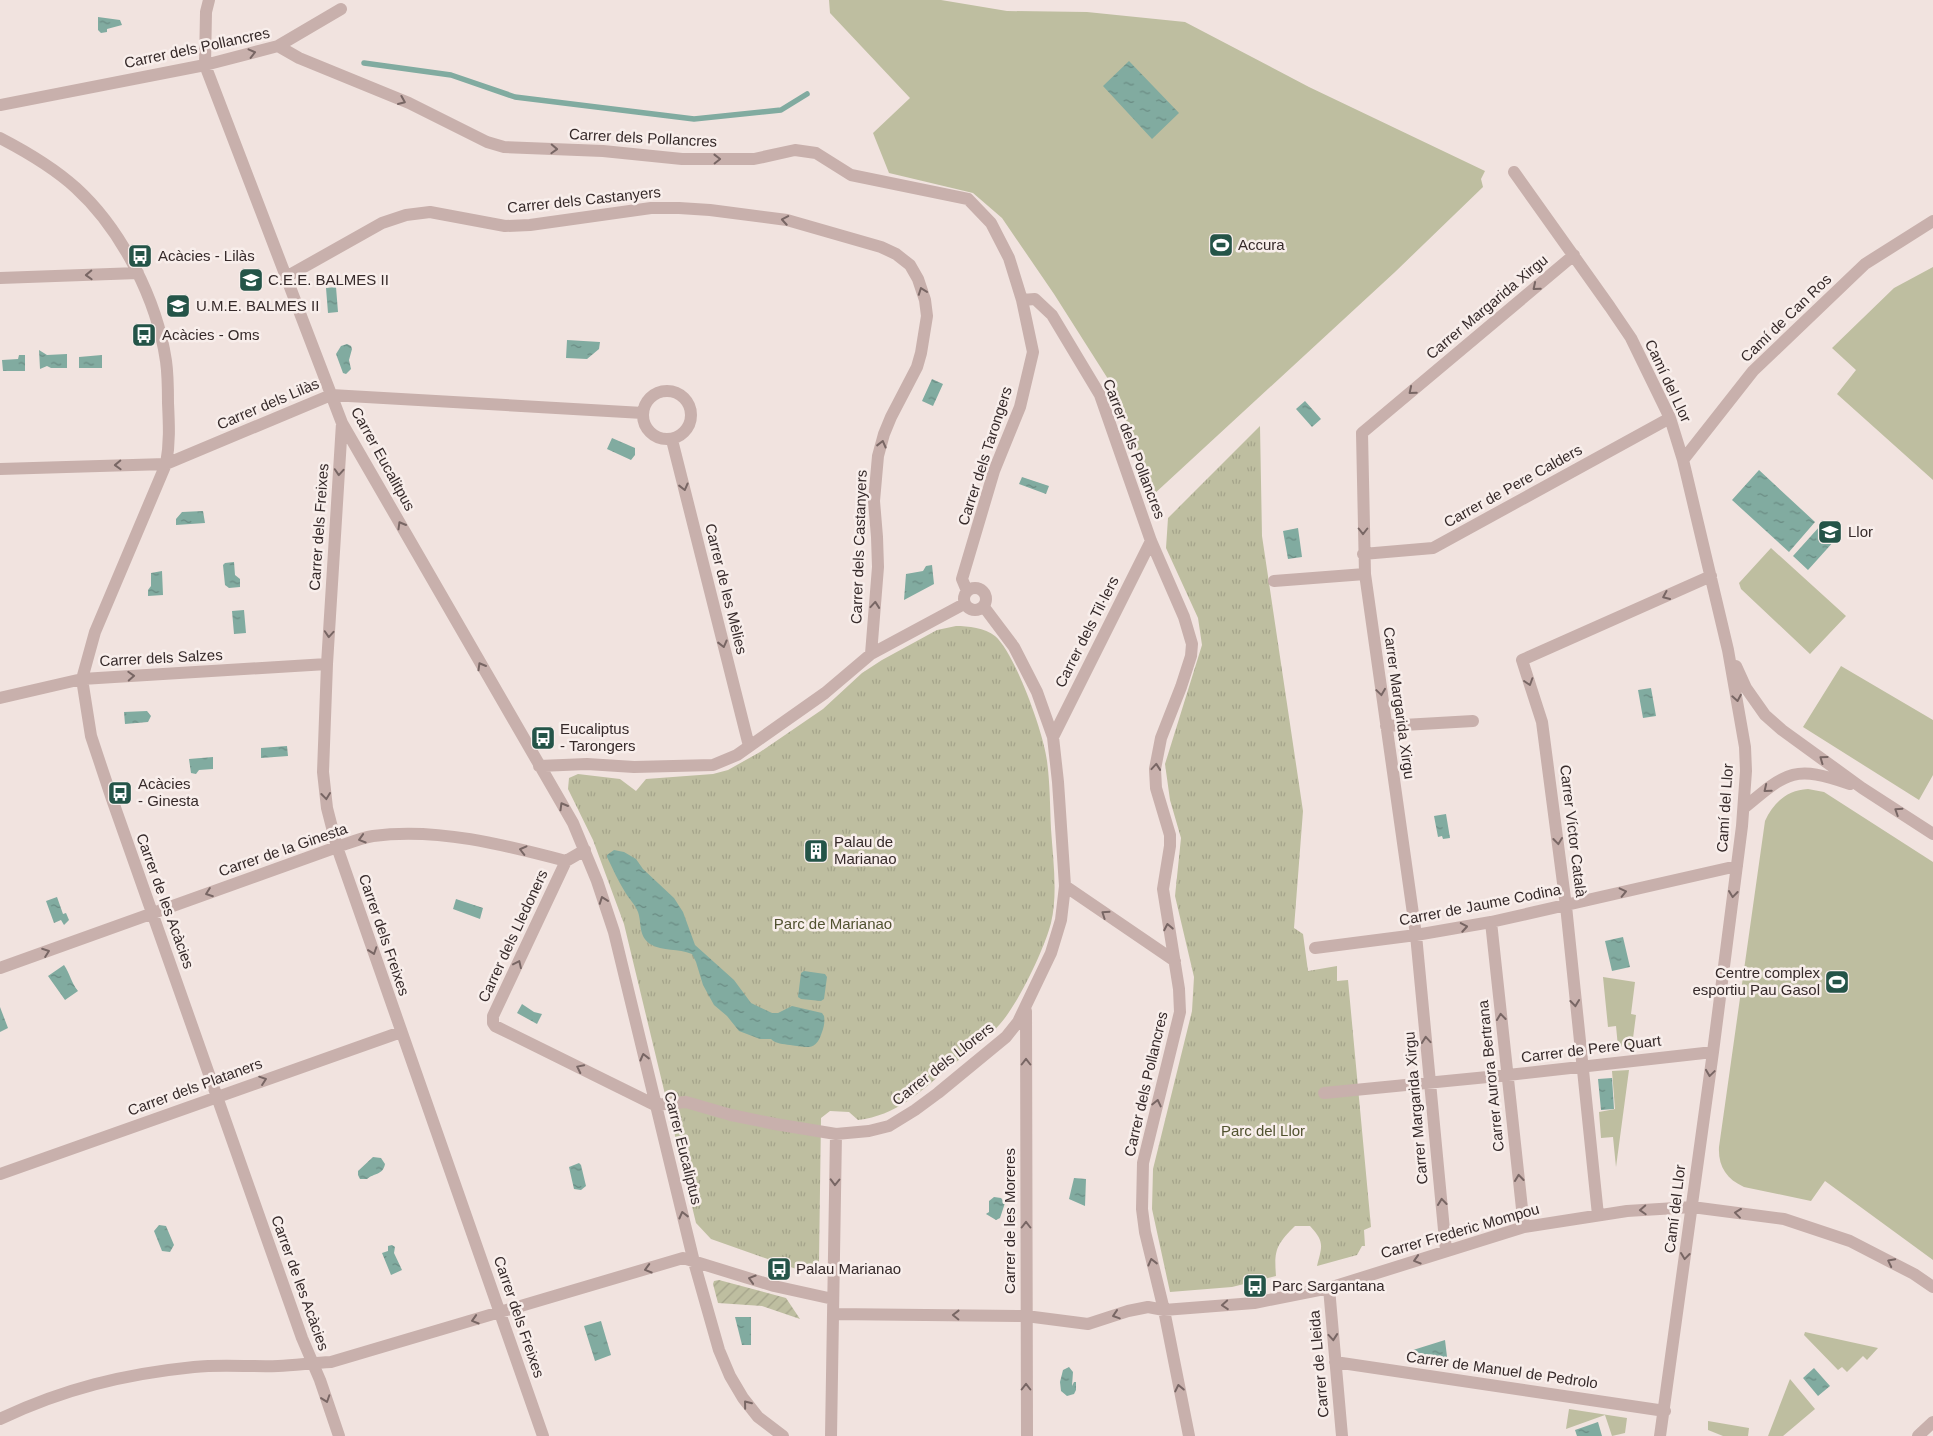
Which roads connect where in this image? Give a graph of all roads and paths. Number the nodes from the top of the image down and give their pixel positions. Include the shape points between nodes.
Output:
1 (209, 0) edge
2 (341, 9) dead end
3 (278, 46) junction
4 (205, 65) junction
5 (0, 105) edge
6 (0, 138) edge
7 (1514, 172) dead end
8 (1933, 221) edge
9 (1574, 255) junction
10 (138, 273) junction
11 (286, 277) junction
12 (0, 278) edge
13 (1022, 300) junction
14 (331, 395) junction
15 (643, 413) junction
16 (1670, 418) junction
17 (342, 423) junction
18 (672, 440) junction
19 (1683, 460) junction
20 (166, 464) junction
21 (0, 469) edge
22 (1151, 541) junction
23 (1363, 554) junction
24 (1365, 574) junction
25 (1711, 576) junction
26 (1274, 581) dead end
27 (967, 591) junction
28 (964, 604) junction
29 (984, 606) junction
30 (1728, 650) junction
31 (871, 654) junction
32 (327, 664) junction
33 (82, 678) junction
34 (0, 698) edge
35 (1473, 721) dead end
36 (1386, 726) junction
37 (1052, 737) junction
38 (749, 746) junction
39 (539, 766) junction
40 (1862, 788) junction
41 (1744, 808) junction
42 (1933, 834) edge
43 (337, 847) junction
44 (585, 850) junction
45 (566, 861) junction
46 (1736, 866) junction
47 (1065, 886) junction
48 (1566, 906) junction
49 (153, 914) junction
50 (1491, 922) junction
51 (1416, 935) junction
52 (1315, 948) dead end
53 (1175, 961) junction
54 (0, 968) edge
55 (1026, 1006) junction
56 (400, 1032) junction
57 (1713, 1052) junction
58 (1582, 1066) junction
59 (1508, 1075) junction
60 (1430, 1082) junction
61 (1324, 1093) dead end
62 (217, 1096) junction
63 (655, 1105) junction
64 (836, 1134) junction
65 (0, 1174) edge
66 (1692, 1207) junction
67 (1598, 1214) junction
68 (1524, 1227) junction
69 (1446, 1251) junction
70 (694, 1262) junction
71 (1933, 1287) edge
72 (1329, 1288) junction
73 (833, 1299) junction
74 (1164, 1310) junction
75 (500, 1312) junction
76 (832, 1314) junction
77 (1026, 1316) junction
78 (1335, 1362) junction
79 (312, 1363) junction
80 (1665, 1411) junction
81 (0, 1419) edge
82 (1933, 1422) edge
83 (339, 1436) edge
84 (543, 1436) edge
85 (783, 1436) edge
86 (831, 1436) edge
87 (1027, 1436) edge
88 (1189, 1436) edge
89 (1342, 1436) edge
90 (1660, 1436) edge
91 (1918, 1436) edge

1 - 4 street, Carrer Eucalitpus
2 - 3 street
4 -> 3 street, Carrer dels Pollancres
3 -> 13 street, Carrer dels Pollancres via 504,147 604,151 682,160 754,159 795,150 816,153 851,175 968,199 991,223 1009,258
4 - 5 street, Carrer dels Pollancres
4 - 11 street, Carrer Eucalitpus
6 - 10 street, Carrer de les Acàcies via 39,158 77,189 108,223
7 - 9 street, Camí del Llor
8 - 19 street, Camí de Can Ros via 1865,264 1753,371
9 - 16 street, Camí del Llor via 1631,338
9 -> 23 street, Carrer Margarida Xirgu via 1362,433
10 -> 12 street
10 - 20 street, Carrer de les Acàcies via 166,361 170,443
11 - 14 street, Carrer Eucalitpus
31 -> 11 street, Carrer dels Castanyers via 878,567 874,501 878,456 891,417 922,353 927,316 918,279 910,266 896,254 881,246 788,220 710,210 651,208 505,226 430,212 382,223
13 - 22 street, Carrer dels Pollancres via 1035,299 1052,315 1100,395
13 - 27 street, Carrer dels Tarongers via 1033,352 1020,407 994,471 962,579
14 - 15 street, Carrer dels Lilàs
14 - 17 street, Carrer Eucalitpus
14 - 20 street, Carrer dels Lilàs
15 - 18 street via 651,434
15 - 18 street via 649,399 662,391 684,397 692,418 685,432
16 - 19 street, Camí del Llor
16 - 23 street, Carrer de Pere Calders via 1433,548
17 -> 32 street, Carrer dels Freixes
39 -> 17 street, Carrer Eucalitpus
18 -> 38 street, Carrer de les Mèlies
19 - 25 street, Camí del Llor
20 -> 21 street, Carrer dels Lilàs
20 - 33 street, Carrer de les Acàcies via 95,632
22 - 37 street, Carrer dels Til·lers
53 -> 22 street, Carrer dels Pollancres via 1163,889 1170,835 1156,788 1155,769 1161,738 1181,687 1192,644 1184,617
23 - 24 street, Carrer Margarida Xirgu
24 - 26 street
24 -> 36 street, Carrer Margarida Xirgu
25 - 30 street, Camí del Llor
25 -> 48 street, Carrer Víctor Català via 1522,660 1542,722
27 - 28 street
27 - 29 street via 975,588 982,591 986,598
28 - 29 street via 972,610 980,610
28 - 31 street
29 - 37 street, Carrer dels Llorers via 1014,647 1030,677
40 -> 30 street via 1765,715 1746,688
30 -> 41 street, Camí del Llor via 1745,747
31 - 38 street via 825,693
33 -> 32 street, Carrer dels Salzes
32 -> 43 street, Carrer dels Freixes via 323,772
33 - 34 street, Carrer dels Salzes
33 - 49 street, Carrer de les Acàcies via 91,736
35 - 36 street
36 - 51 street, Carrer Margarida Xirgu
37 - 47 street, Carrer dels Llorers
38 - 39 street via 714,765
44 -> 39 street, Carrer Eucalitpus
40 -> 41 street via 1825,775 1790,775
42 -> 40 street
41 - 46 street, Camí del Llor
45 -> 43 street, Carrer de la Ginesta via 486,841 413,834 371,837
43 -> 49 street, Carrer de la Ginesta
43 -> 56 street, Carrer dels Freixes
44 - 45 street
63 -> 44 street, Carrer Eucaliptus via 614,932
63 -> 45 street, Carrer dels Lledoners via 494,1023 493,1016
48 -> 46 street, Carrer de Jaume Codina
46 -> 57 street, Camí del Llor
53 -> 47 street
47 - 55 street, Carrer dels Llorers via 1061,920 1051,953
48 - 50 street, Carrer de Jaume Codina
48 -> 58 street, Carrer Víctor Català
54 -> 49 street, Carrer de la Ginesta
49 - 62 street, Carrer de les Acàcies
51 -> 50 street, Carrer de Jaume Codina
59 -> 50 street, Carrer Aurora Bertrana
51 - 52 street, Carrer de Jaume Codina
60 -> 51 street, Carrer Margarida Xirgu
74 -> 53 street, Carrer dels Pollancres via 1145,1232 1142,1188 1143,1163 1180,1012
55 - 64 street, Carrer dels Llorers via 1006,1037 915,1110 889,1126
77 -> 55 street, Carrer de les Moreres
62 -> 56 street, Carrer dels Plataners
56 - 75 street, Carrer dels Freixes
57 - 58 street, Carrer de Pere Quart
57 -> 66 street, Camí del Llor
58 - 59 street, Carrer de Pere Quart
58 - 67 street, Carrer Víctor Català
59 - 60 street, Carrer de Pere Quart
68 -> 59 street, Carrer Aurora Bertrana
60 - 61 street, Carrer de Pere Quart
69 -> 60 street, Carrer Margarida Xirgu
62 - 65 street, Carrer dels Plataners
62 - 79 street, Carrer de les Acàcies
63 - 64 street, Carrer dels Llorers via 686,1102 749,1119
70 -> 63 street, Carrer Eucaliptus
64 -> 73 street
66 -> 67 street, Carrer Frederic Mompou
71 -> 66 street, Carrer Frederic Mompou via 1850,1241 1784,1219
66 -> 80 street, Camí del Llor
67 - 68 street, Carrer Frederic Mompou
68 - 69 street, Carrer Frederic Mompou
69 -> 72 street, Carrer Frederic Mompou
73 -> 70 street via 774,1286
70 -> 75 street via 683,1258
85 -> 70 street, Carrer Eucaliptus via 758,1417 730,1376 719,1350
72 -> 74 street, Carrer Frederic Mompou via 1254,1303
72 -> 78 street, Carrer de Lleida
73 - 76 street
74 -> 77 street, Carrer Frederic Mompou via 1148,1307 1088,1324
88 -> 74 street, Carrer dels Pollancres
75 -> 79 street via 331,1362
75 - 84 street, Carrer dels Freixes
77 -> 76 street, Carrer Frederic Mompou
76 - 86 street
87 -> 77 street, Carrer de les Moreres
78 - 80 street, Carrer de Manuel de Pedrolo
78 - 89 street, Carrer de Lleida
79 - 81 street via 195,1366 127,1376 36,1402
79 -> 83 street, Carrer de les Acàcies
80 - 90 street, Camí del Llor
82 - 91 street

